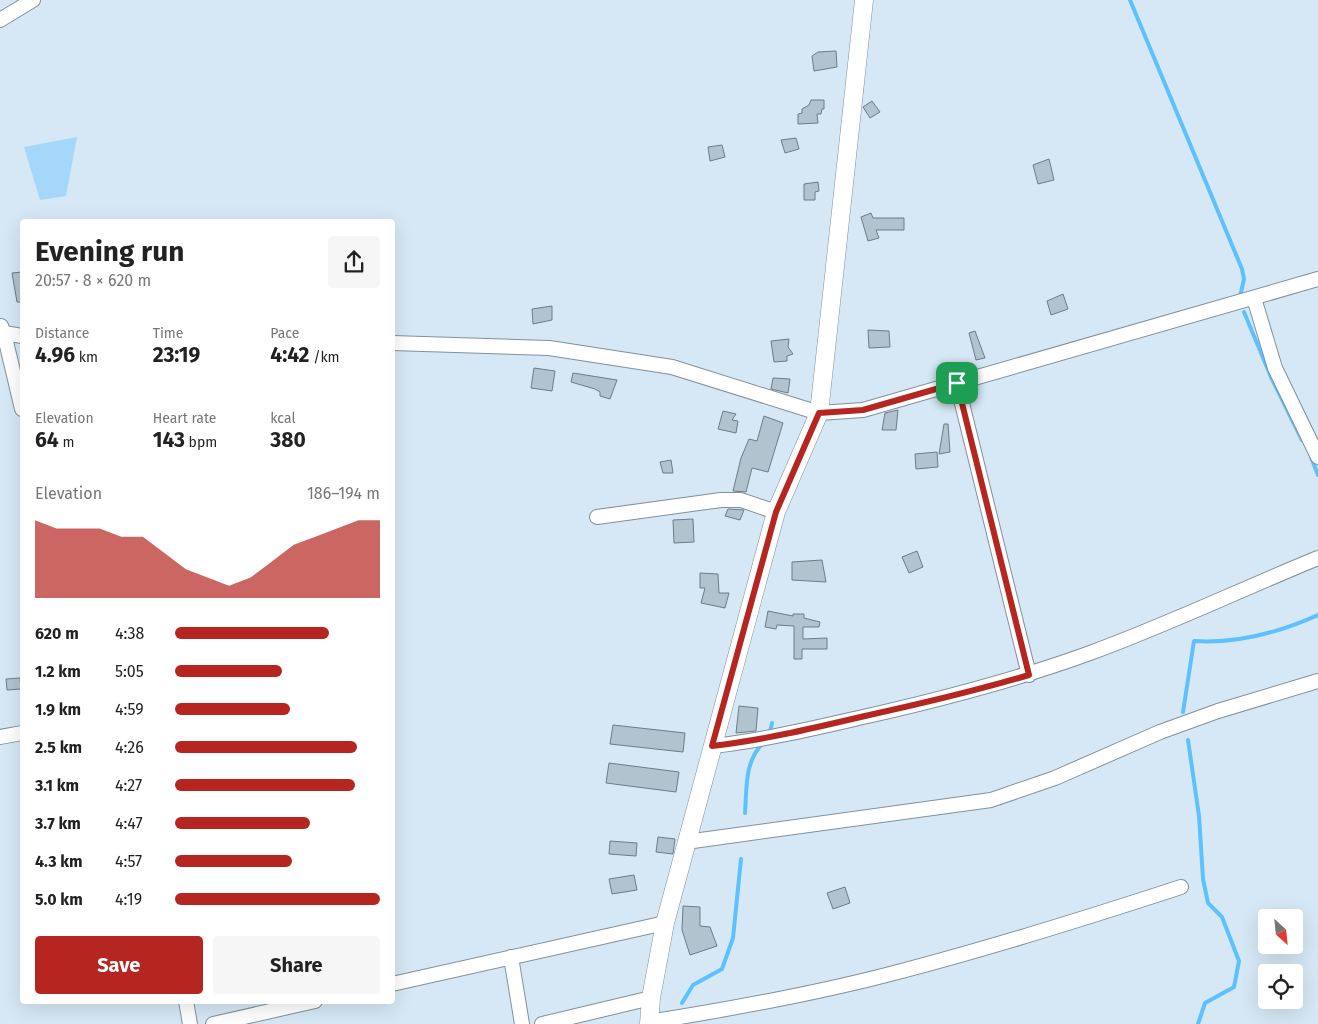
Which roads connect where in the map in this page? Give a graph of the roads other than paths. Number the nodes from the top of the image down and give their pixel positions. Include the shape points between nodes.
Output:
1 (33, 0) edge
2 (864, 0) edge
3 (0, 20) edge
4 (1318, 279) edge
5 (1254, 298) junction
6 (1, 330) edge
7 (20, 335) edge
8 (395, 343) edge
9 (957, 383) junction
10 (20, 401) edge
11 (819, 413) junction
12 (1318, 457) edge
13 (776, 512) junction
14 (597, 517) dead end
15 (1318, 558) edge
16 (1029, 675) junction
17 (1318, 681) edge
18 (20, 733) edge
19 (0, 737) edge
20 (712, 746) junction
21 (686, 842) junction
22 (1180, 887) dead end
23 (665, 923) junction
24 (511, 957) junction
25 (395, 983) edge
26 (651, 998) junction
27 (187, 1004) edge
28 (302, 1004) edge
29 (649, 1023) edge
30 (190, 1024) edge
31 (213, 1024) edge
32 (522, 1024) edge
33 (542, 1024) edge

1 - 3 street
2 - 11 street
4 - 5 street
5 - 9 street
5 - 12 street via 1275,368
6 - 7 street
6 - 10 street
8 - 11 street via 549,348 672,367
9 - 11 street via 863,410
9 - 16 street
11 - 13 street
13 - 14 street via 741,500 720,500
13 - 20 street
15 - 16 street via 1093,652
16 - 20 street via 972,692 804,731
17 - 21 street via 1160,732 1055,778 991,800
18 - 19 street
20 - 21 street
21 - 23 street
22 - 29 street via 894,973
23 - 24 street
23 - 26 street
24 - 25 street
24 - 32 street
26 - 29 street
26 - 33 street
27 - 30 street
28 - 31 street

